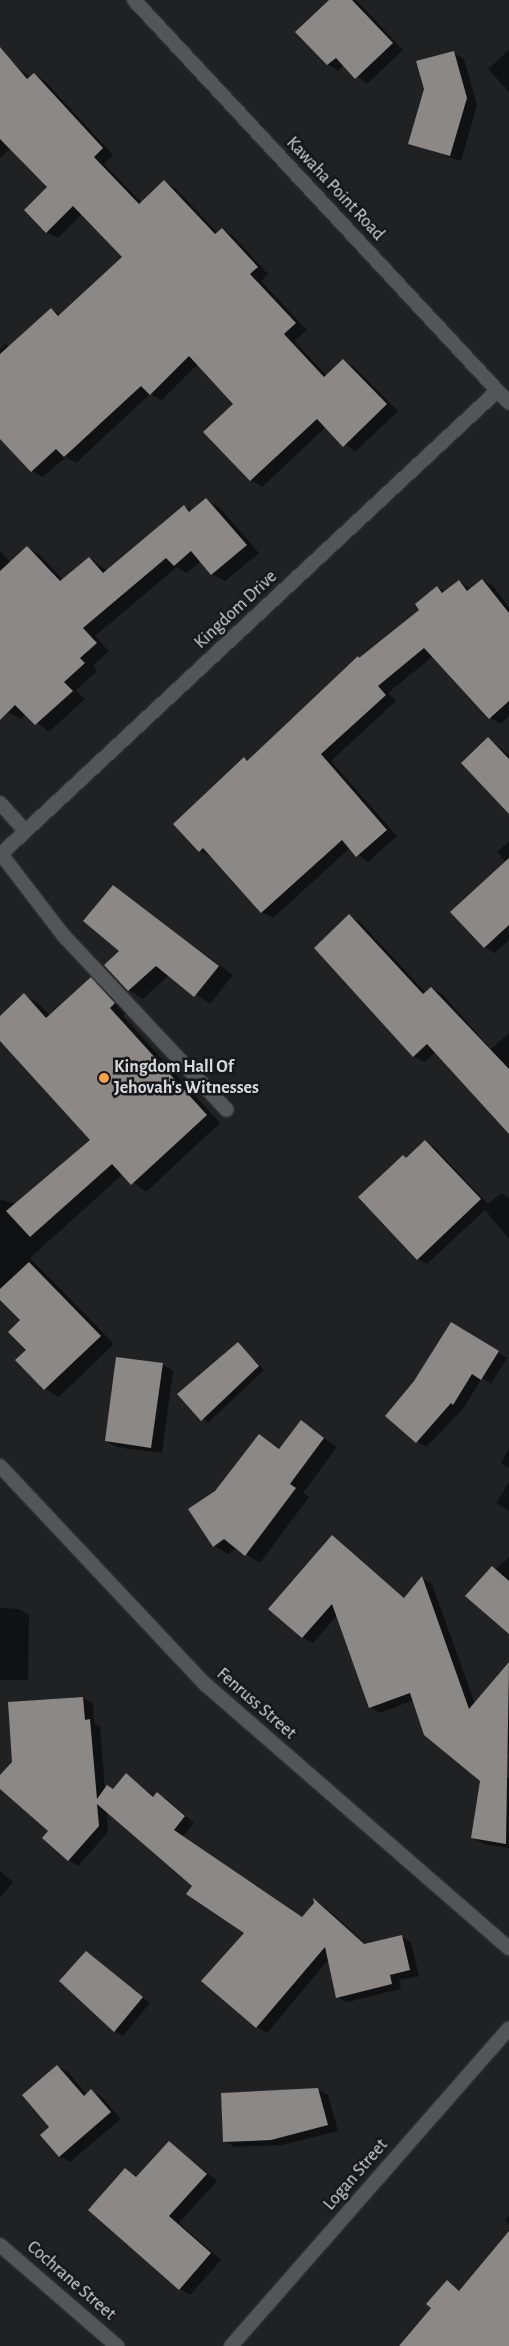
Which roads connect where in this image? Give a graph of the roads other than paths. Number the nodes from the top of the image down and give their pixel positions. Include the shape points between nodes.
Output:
1 (134, 0) edge
2 (497, 390) junction
3 (509, 404) edge
4 (0, 803) edge
5 (25, 831) junction
6 (1, 854) edge
7 (227, 1110) dead end
8 (0, 1466) edge
9 (509, 1948) edge
10 (509, 2029) edge
11 (0, 2245) edge
12 (117, 2346) edge
13 (231, 2346) edge

1 - 2 street, Kawaha Point Road
2 - 3 street, Kawaha Point Road
2 - 5 street, Kingdom Drive
4 - 5 street
5 - 6 street, Kingdom Drive
6 - 7 street via 64,936
8 - 9 street, Fenruss Street via 205,1684
10 - 13 street, Logan Street
11 - 12 street, Cochrane Street

